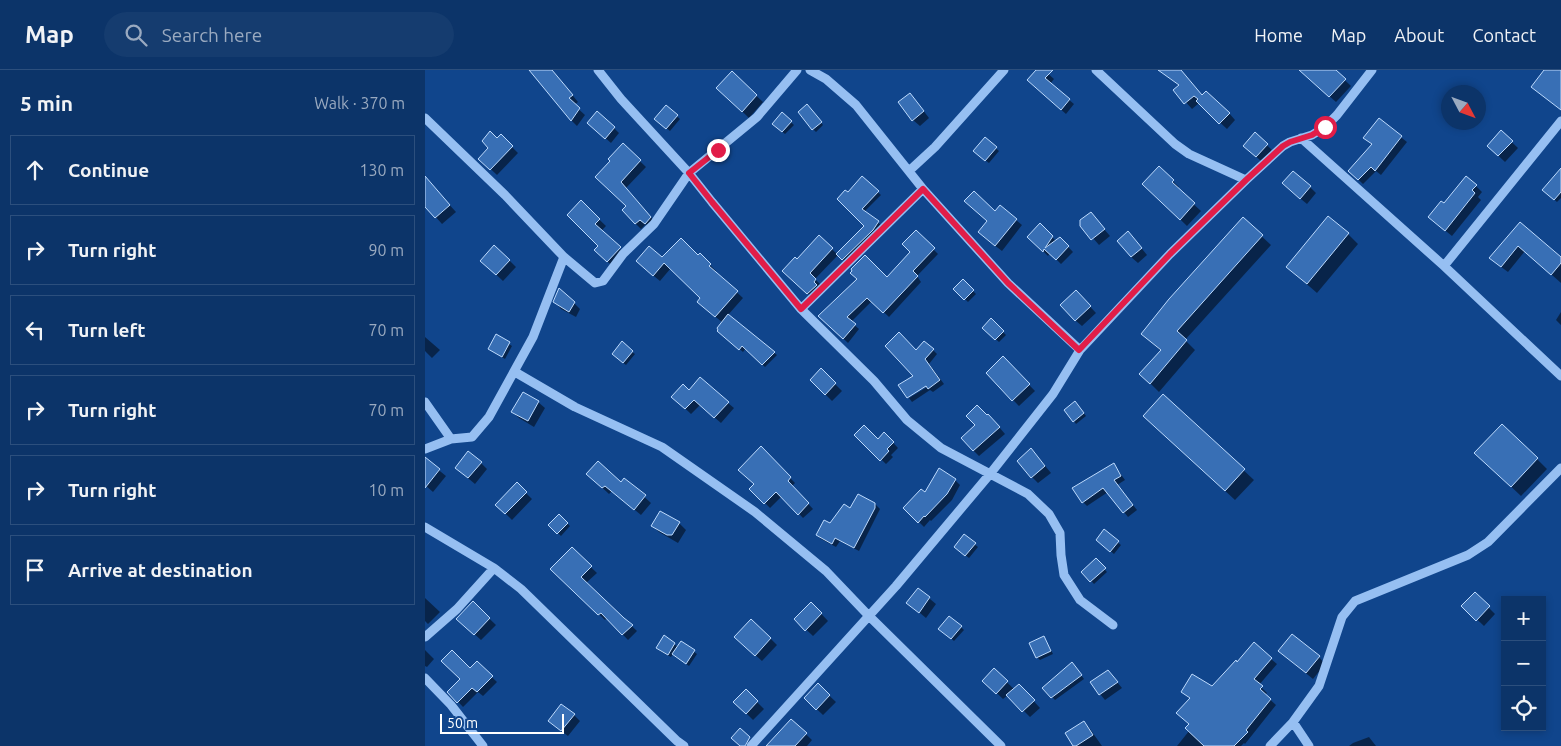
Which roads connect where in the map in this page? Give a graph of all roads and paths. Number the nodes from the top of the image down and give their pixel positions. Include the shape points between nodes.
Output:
1 (598, 70) edge
2 (797, 70) edge
3 (810, 70) edge
4 (1005, 70) edge
5 (1096, 70) edge
6 (1373, 70) edge
7 (425, 118) edge
8 (1561, 121) edge
9 (1301, 138) junction
10 (909, 170) junction
11 (689, 173) junction
12 (1246, 180) junction
13 (923, 189) junction
14 (564, 257) junction
15 (1444, 266) junction
16 (801, 309) junction
17 (1079, 350) junction
18 (515, 372) junction
19 (1561, 376) edge
20 (425, 402) edge
21 (451, 440) junction
22 (425, 449) edge
23 (1561, 468) edge
24 (990, 474) junction
25 (425, 527) edge
26 (494, 568) junction
27 (868, 616) junction
28 (1113, 625) dead end
29 (425, 637) edge
30 (425, 678) edge
31 (1293, 722) junction
32 (483, 746) edge
33 (684, 746) edge
34 (751, 746) edge
35 (1001, 746) edge
36 (1270, 746) edge
37 (1309, 746) edge

1 - 11 street
2 - 11 street via 757,117
3 - 10 street via 856,105
4 - 10 street via 941,141
5 - 12 street via 1175,144 1189,154
6 - 9 street via 1325,127
7 - 14 street
8 - 15 street
9 - 12 street via 1283,146
9 - 15 street
10 - 13 street
11 - 14 street via 654,224 623,254 603,281 595,283
11 - 16 street
12 - 17 street
13 - 16 street
13 - 17 street via 1008,283
14 - 18 street via 533,338
15 - 19 street
16 - 24 street via 874,381 907,420 941,448
17 - 24 street via 1053,394
18 - 21 street via 489,417 472,437
18 - 27 street via 575,407 662,447 755,512 827,571
20 - 21 street
21 - 22 street
23 - 31 street via 1488,542 1468,555 1355,601 1342,617 1319,686
24 - 27 street
24 - 28 street via 1028,494 1049,514 1059,533 1064,575 1079,600
25 - 26 street
26 - 29 street via 457,609
26 - 33 street via 521,589
27 - 34 street
27 - 35 street
30 - 32 street
31 - 36 street
31 - 37 street

